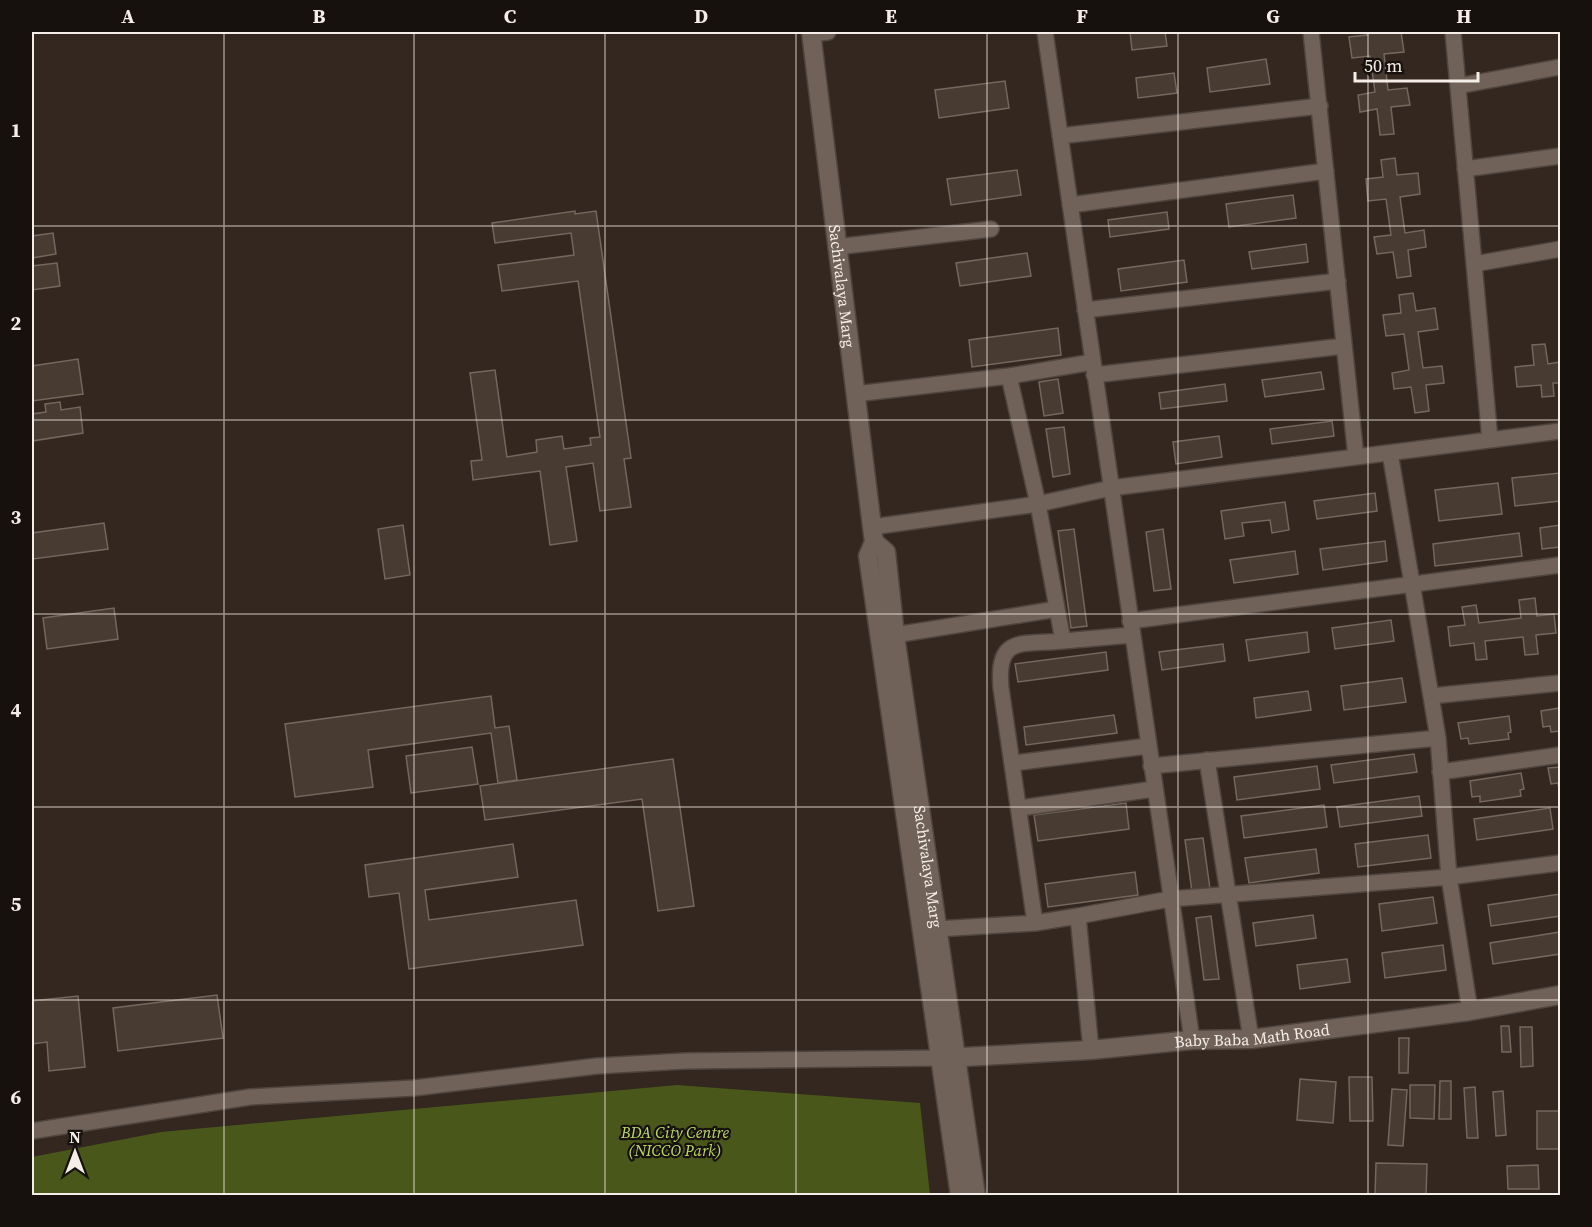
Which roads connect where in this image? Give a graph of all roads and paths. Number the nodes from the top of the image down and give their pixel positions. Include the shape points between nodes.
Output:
1 (817, 32) edge
2 (1045, 32) edge
3 (1311, 32) edge
4 (1453, 32) edge
5 (1560, 67) edge
6 (1458, 86) junction
7 (1320, 106) junction
8 (1060, 136) junction
9 (1560, 156) edge
10 (1465, 169) junction
11 (1326, 171) junction
12 (1070, 205) junction
13 (991, 229) dead end
14 (836, 247) junction
15 (1560, 249) edge
16 (1474, 264) junction
17 (1338, 281) junction
18 (1085, 310) junction
19 (1344, 346) junction
20 (1094, 369) junction
21 (1009, 376) junction
22 (855, 394) junction
23 (1560, 431) edge
24 (1490, 440) junction
25 (1389, 453) junction
26 (1356, 457) junction
27 (1111, 488) junction
28 (1038, 504) junction
29 (873, 535) junction
30 (1560, 565) edge
31 (1414, 585) junction
32 (1057, 609) junction
33 (1131, 628) junction
34 (895, 635) junction
35 (1063, 641) junction
36 (1560, 683) edge
37 (1431, 696) junction
38 (1438, 738) junction
39 (1148, 746) junction
40 (1560, 755) edge
41 (1207, 760) junction
42 (1014, 763) junction
43 (1151, 766) junction
44 (1440, 772) junction
45 (1154, 789) junction
46 (1020, 808) junction
47 (1560, 863) edge
48 (1449, 877) junction
49 (1230, 895) junction
50 (1170, 899) junction
51 (1078, 916) junction
52 (1035, 923) junction
53 (937, 929) junction
54 (1560, 995) edge
55 (1470, 1011) junction
56 (1251, 1039) junction
57 (1192, 1040) junction
58 (1091, 1050) junction
59 (948, 1058) junction
60 (32, 1131) edge
61 (960, 1196) edge
62 (976, 1196) edge

1 - 14 main road, Sachivalaya Marg
2 - 8 street
3 - 7 street
4 - 6 street
5 - 6 street
6 - 10 street
7 - 8 street
7 - 11 street
8 - 12 street
9 - 10 street
10 - 16 street
11 - 12 street
11 - 17 street
12 - 18 street
13 - 14 street
14 - 22 main road, Sachivalaya Marg
15 - 16 street
16 - 24 street
17 - 18 street
17 - 19 street
18 - 20 street
19 - 20 street
19 - 26 street
20 - 21 street
20 - 27 street
21 - 22 street
21 - 28 street
22 - 29 main road, Sachivalaya Marg
23 - 24 street
24 - 25 street
25 - 26 street
25 - 31 street
26 - 27 street
27 - 28 street
27 - 33 street
28 - 29 street
28 - 32 street
29 - 34 main road, Sachivalaya Marg via 886,552
29 - 59 main road, Sachivalaya Marg via 868,556
30 - 31 street
31 - 33 street
31 - 37 street
32 - 34 street
32 - 35 street
33 - 35 street
33 - 39 street
34 - 53 main road, Sachivalaya Marg
35 - 42 street via 1005,650 1001,688
36 - 37 street
37 - 38 street
38 - 41 street
38 - 44 street
39 - 42 street
39 - 43 street
40 - 44 street
41 - 43 street
41 - 49 street
42 - 46 street
43 - 45 street
44 - 48 street
45 - 46 street
45 - 50 street
46 - 52 street
47 - 48 street
48 - 49 street
48 - 55 street
49 - 50 street
49 - 56 street
50 - 51 street
50 - 57 street
51 - 52 street
51 - 58 street
52 - 53 street
53 - 59 main road, Sachivalaya Marg
54 - 55 main road, Baby Baba Math Road
55 - 56 main road, Baby Baba Math Road
56 - 57 main road, Baby Baba Math Road
57 - 58 main road, Baby Baba Math Road
58 - 59 main road, Baby Baba Math Road
59 - 60 street via 812,1058 597,1066 414,1088 250,1097
59 - 61 main road, Sachivalaya Marg
59 - 62 main road, Sachivalaya Marg

